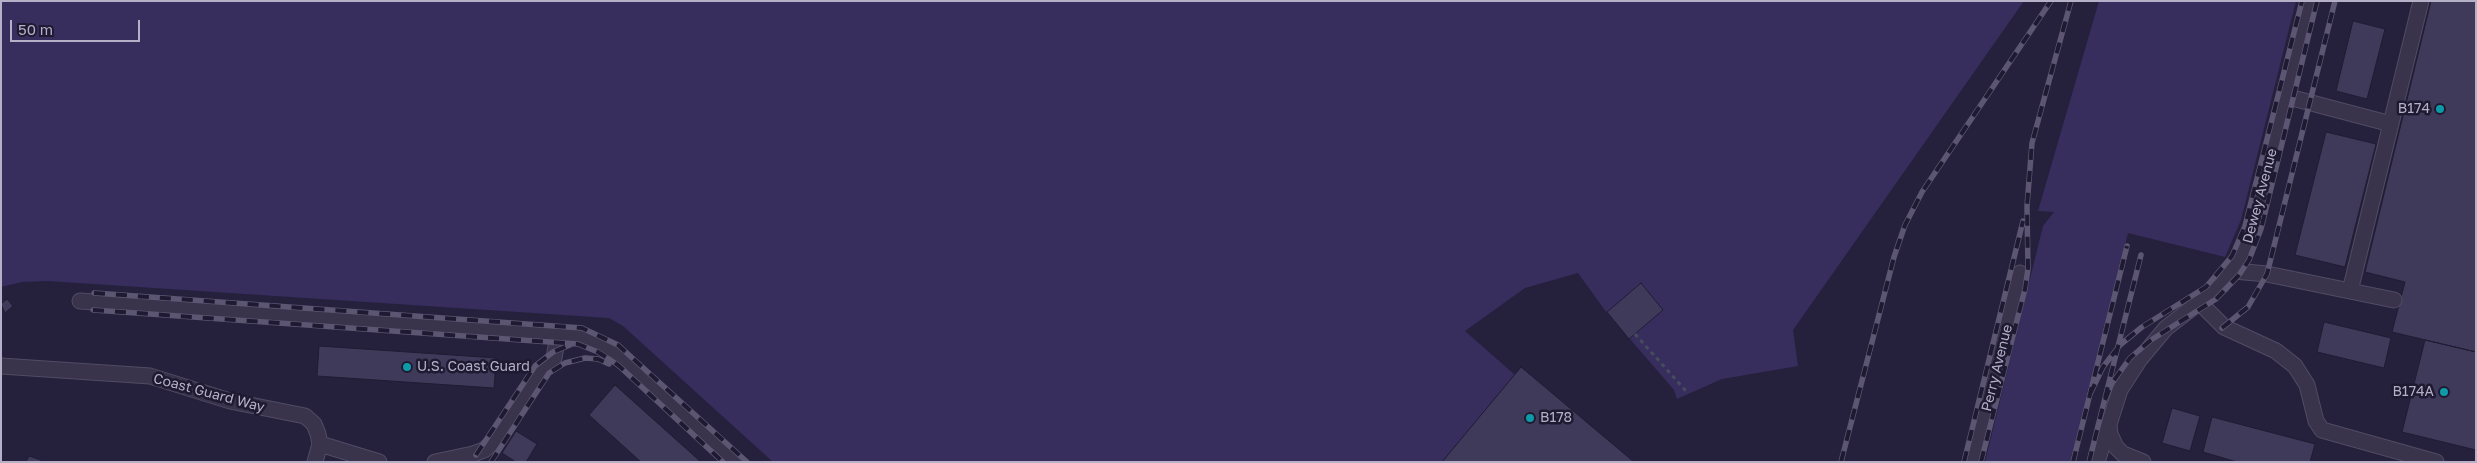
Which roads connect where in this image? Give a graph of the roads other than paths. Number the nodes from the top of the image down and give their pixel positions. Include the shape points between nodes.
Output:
1 (2309, 1) edge
2 (2421, 1) edge
3 (2286, 96) junction
4 (2391, 124) junction
5 (2234, 271) junction
6 (2020, 274) dead end
7 (2350, 291) junction
8 (2394, 300) dead end
9 (80, 301) dead end
10 (2199, 302) junction
11 (558, 334) junction
12 (1, 366) edge
13 (2109, 424) junction
14 (320, 444) junction
15 (315, 462) edge
16 (379, 462) edge
17 (435, 462) edge
18 (735, 462) edge
19 (1974, 462) edge
20 (2097, 462) edge
21 (2143, 462) edge
22 (2436, 462) edge

1 - 3 street, Dewey Avenue
2 - 4 street
3 - 4 street
3 - 5 street, Dewey Avenue via 2250,238
4 - 7 street
5 - 7 street
5 - 10 street, Dewey Avenue via 2222,285
6 - 19 street, Perry Avenue
7 - 8 street
9 - 11 street
10 - 13 street, Dewey Avenue via 2166,328 2140,359 2120,390
10 - 22 street via 2224,327 2276,351 2295,366 2307,385 2316,422 2322,430
11 - 17 street via 554,358 492,443 473,454
11 - 18 street via 584,338 606,348
12 - 14 street, Coast Guard Way via 150,376 230,401 305,416 314,424
13 - 20 street, Dewey Avenue
13 - 21 street via 2116,448
14 - 15 street
14 - 16 street

